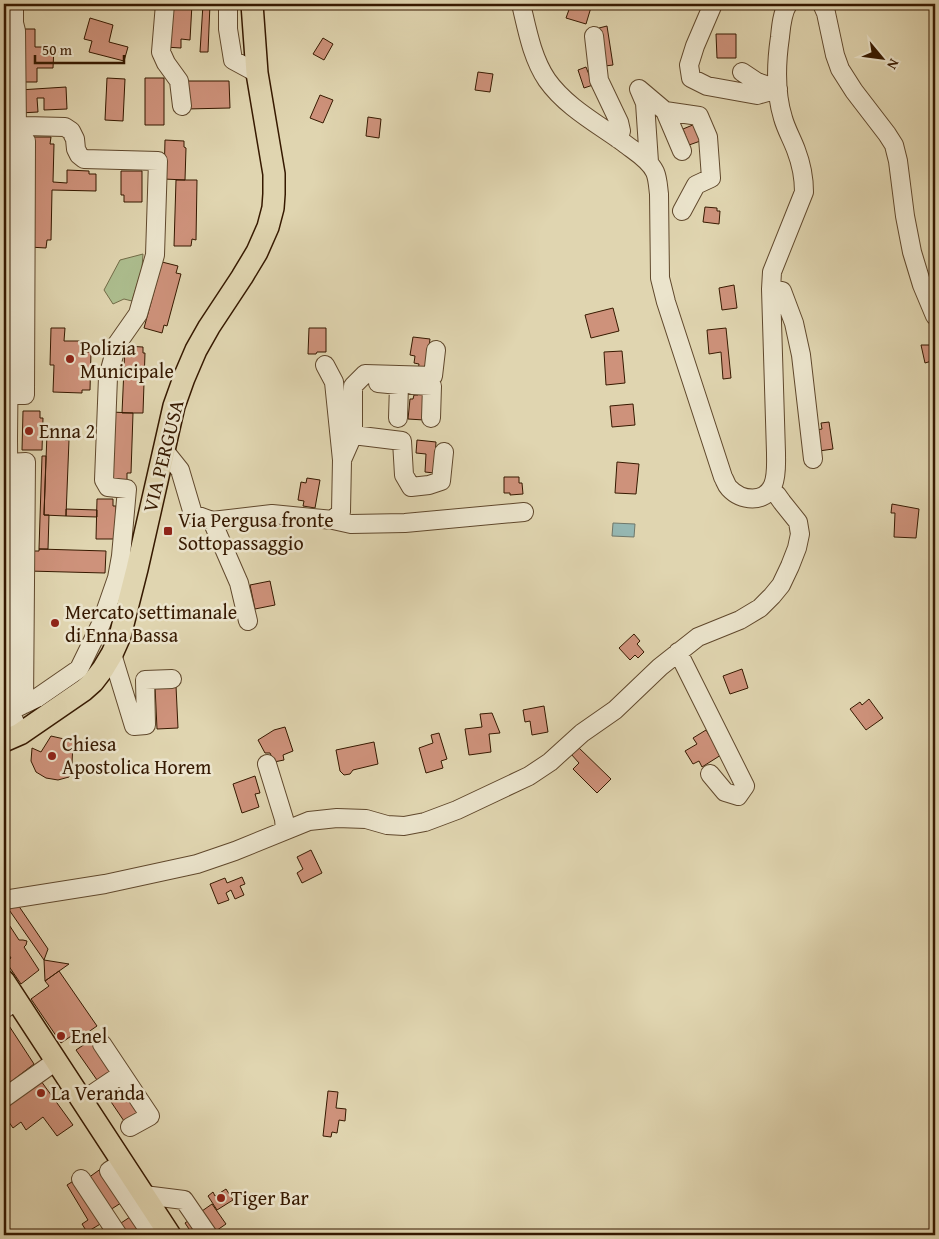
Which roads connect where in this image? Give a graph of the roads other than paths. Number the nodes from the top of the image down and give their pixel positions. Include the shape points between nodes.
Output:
1 (14, 4) edge
2 (165, 4) edge
3 (228, 4) edge
4 (252, 4) edge
5 (521, 4) edge
6 (713, 4) edge
7 (788, 4) edge
8 (822, 4) edge
9 (594, 36) dead end
10 (742, 72) dead end
11 (257, 73) junction
12 (778, 89) junction
13 (182, 106) dead end
14 (665, 111) junction
15 (22, 136) junction
16 (618, 139) junction
17 (682, 151) dead end
18 (648, 162) junction
19 (682, 211) dead end
20 (18, 249) junction
21 (771, 289) junction
22 (935, 316) edge
23 (436, 350) dead end
24 (325, 365) dead end
25 (399, 385) junction
26 (353, 386) junction
27 (398, 418) dead end
28 (430, 418) dead end
29 (353, 435) junction
30 (164, 450) junction
31 (444, 452) dead end
32 (813, 459) dead end
33 (342, 460) junction
34 (770, 491) junction
35 (524, 512) dead end
36 (333, 520) junction
37 (212, 521) junction
38 (248, 621) dead end
39 (678, 652) junction
40 (112, 654) junction
41 (172, 679) dead end
42 (17, 708) junction
43 (12, 738) edge
44 (4, 757) edge
45 (267, 764) dead end
46 (710, 774) dead end
47 (285, 830) junction
48 (4, 900) edge
49 (4, 981) edge
50 (10, 1004) edge
51 (102, 1044) dead end
52 (56, 1061) junction
53 (122, 1074) junction
54 (4, 1098) edge
55 (82, 1101) junction
56 (130, 1128) dead end
57 (123, 1162) junction
58 (81, 1179) dead end
59 (144, 1195) junction
60 (118, 1235) edge
61 (152, 1235) edge
62 (170, 1235) edge
63 (208, 1235) edge

1 - 15 street
2 - 13 street via 161,52 179,81
3 - 11 street via 233,60
4 - 11 main road, VIA PERGUSA
5 - 16 street via 532,46 546,78 570,104
6 - 12 street via 689,64 691,78 707,86 757,95
7 - 12 street via 782,20 777,57
8 - 22 street via 840,69 894,145 912,252
9 - 16 street via 599,80 619,122 621,131
10 - 12 street via 757,82
11 - 30 main road, VIA PERGUSA via 274,174 273,208 257,252 196,350 174,406
12 - 21 street via 783,118 804,179 804,192 772,272
14 - 17 street
14 - 18 street via 638,89 645,103
14 - 19 street via 699,116 708,137 711,178 696,185
15 - 20 street
15 - 20 street via 13,135 11,154
15 - 42 street via 25,126 65,127 71,131 76,149 84,159 158,161 155,255 138,314 117,344 108,377 104,480 108,487 127,489 117,578 101,624 79,669
16 - 18 street
18 - 34 street via 658,182 660,278 723,477 729,488 746,498 760,497
20 - 42 street via 8,394
21 - 32 street via 782,291 794,323 801,355
21 - 34 street via 776,474
23 - 26 street via 433,376 366,374
24 - 33 street via 334,382
25 - 26 street via 369,382
25 - 27 street
25 - 28 street via 432,386
26 - 29 street
29 - 31 street via 402,440 404,476 411,487 441,481
29 - 33 street
30 - 37 street via 180,470 193,514
30 - 40 main road, VIA PERGUSA via 120,636
33 - 36 street via 341,512
34 - 39 street via 798,522 800,534 781,585 760,608 698,637
35 - 36 street via 405,523 351,524
36 - 37 street via 272,514
37 - 38 street via 239,583
39 - 46 street via 745,786 738,796 725,792
39 - 47 street via 615,710 582,733 550,762 530,776 457,810 404,826 337,818 309,821
40 - 41 street via 134,726 146,725 145,680
40 - 43 main road, VIA PERGUSA via 84,690
42 - 43 street
43 - 44 main road
45 - 47 street
47 - 48 street via 197,864 105,884
49 - 50 main road
50 - 52 main road
51 - 53 street
52 - 54 street
52 - 55 main road
53 - 55 street
53 - 56 street via 150,1116
55 - 57 main road
57 - 59 main road
57 - 61 street via 109,1171
58 - 60 street
59 - 62 main road
59 - 63 street via 184,1200

